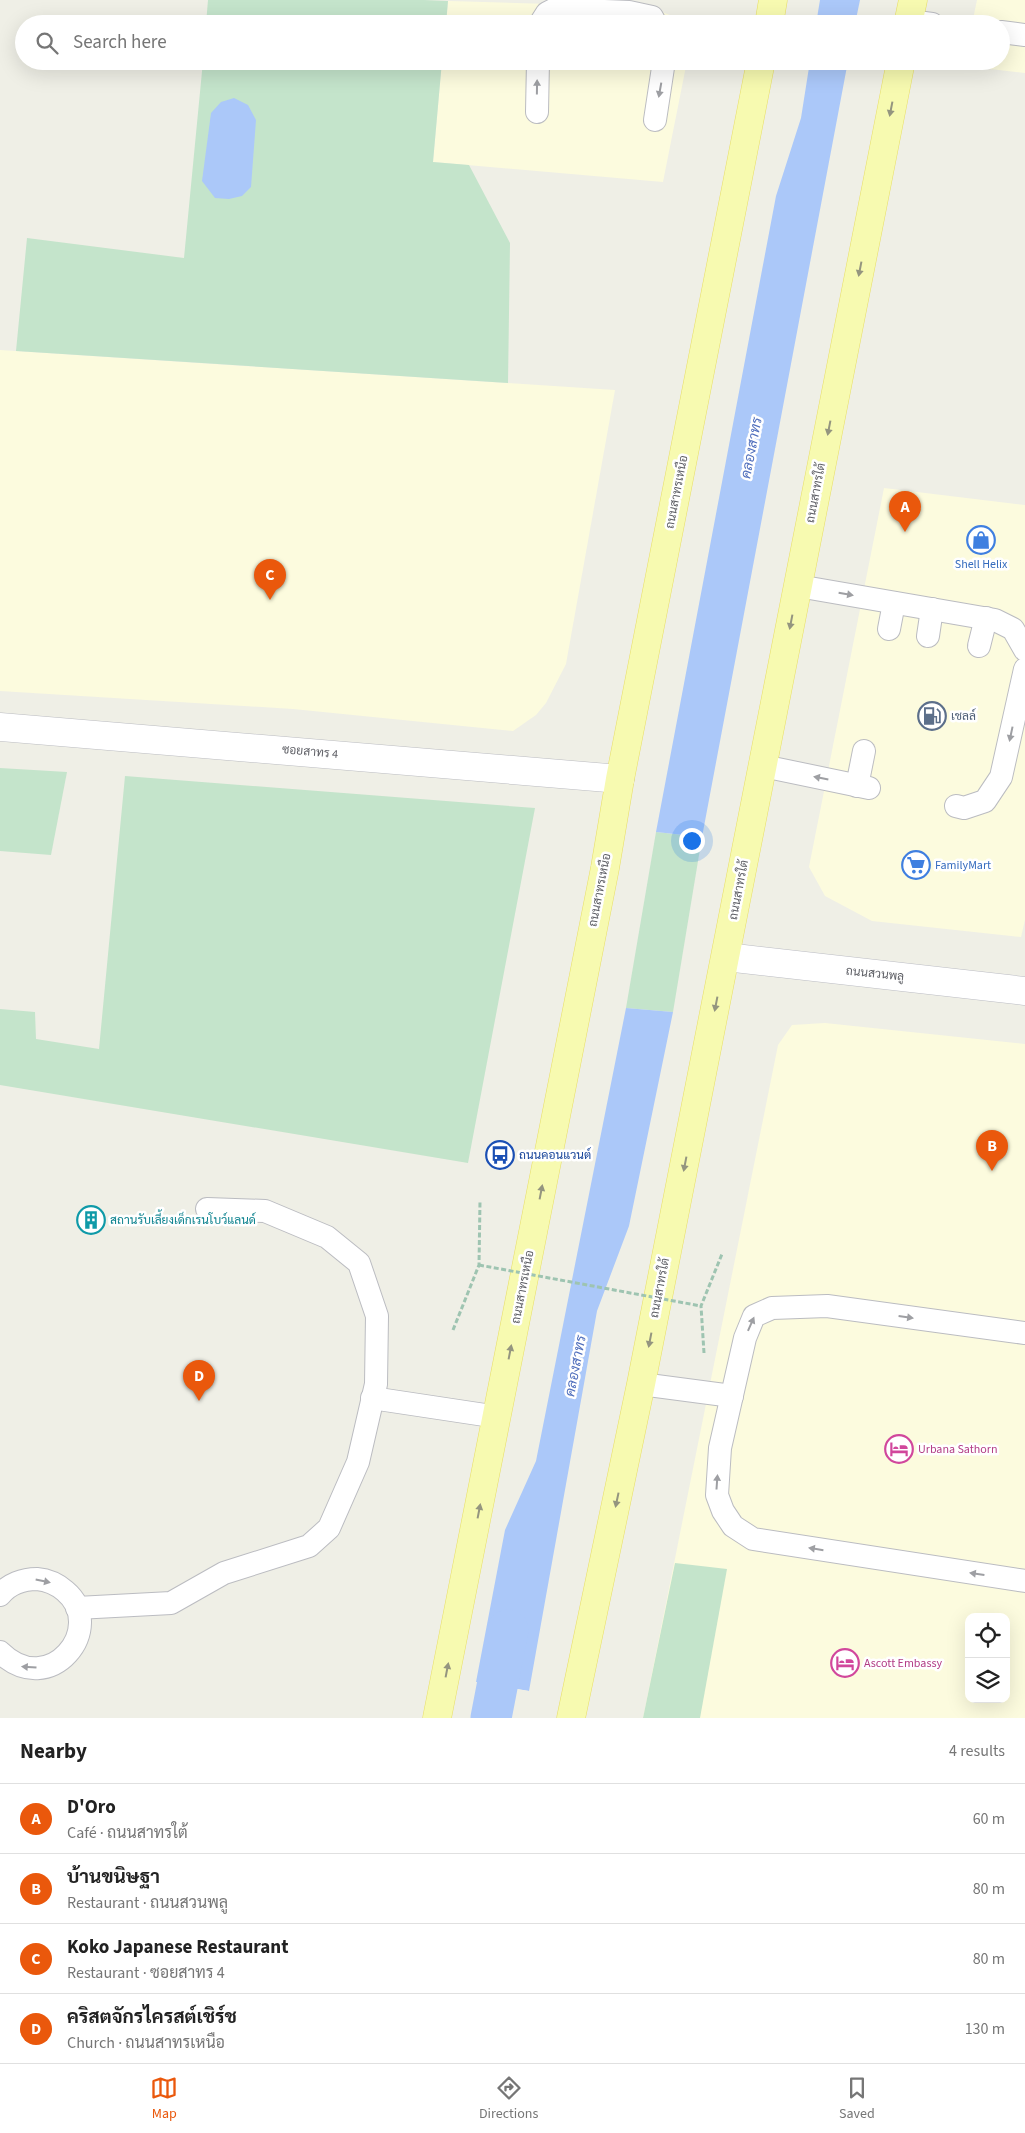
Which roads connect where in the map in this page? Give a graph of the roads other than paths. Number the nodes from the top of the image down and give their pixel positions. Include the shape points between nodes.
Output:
1 (774, 0) edge
2 (546, 15) edge
3 (643, 15) edge
4 (771, 15) edge
5 (1010, 33) edge
6 (1025, 34) edge
7 (538, 70) edge
8 (663, 70) edge
9 (759, 70) edge
10 (899, 70) edge
11 (536, 112) dead end
12 (655, 120) dead end
13 (798, 586) junction
14 (894, 603) junction
15 (932, 609) junction
16 (986, 618) junction
17 (889, 629) dead end
18 (928, 636) dead end
19 (979, 646) dead end
20 (1025, 650) edge
21 (1025, 669) edge
22 (0, 727) edge
23 (864, 751) dead end
24 (763, 766) junction
25 (620, 779) junction
26 (956, 806) dead end
27 (726, 957) junction
28 (1025, 991) edge
29 (207, 1209) dead end
30 (1025, 1333) edge
31 (642, 1384) junction
32 (732, 1396) junction
33 (372, 1398) junction
34 (498, 1417) junction
35 (1025, 1581) edge
36 (0, 1595) edge
37 (77, 1608) junction
38 (0, 1652) edge
39 (437, 1718) edge
40 (571, 1718) edge

1 - 4 main road
2 - 3 lane via 556,9
5 - 6 lane
11 -> 7 lane
8 -> 12 lane
9 - 25 main road, ถนนสาทรเหนือ
10 -> 13 main road, ถนนสาทรใต้
13 -> 14 lane
13 -> 24 main road, ถนนสาทรใต้
14 - 15 lane
14 - 17 lane
15 - 16 lane
15 - 18 lane
16 - 19 lane
16 - 20 lane via 1013,629
21 -> 26 lane via 1001,777 985,801 964,808
22 - 25 street, ซอยสาทร 4
23 -> 24 lane via 863,787
24 - 27 main road, ถนนสาทรใต้
34 -> 25 main road, ถนนสาทรเหนือ
27 - 28 street, ถนนสวนพลู
27 -> 31 main road, ถนนสาทรใต้
29 - 33 lane via 265,1211 327,1237 359,1263 377,1316 376,1384
32 -> 30 lane via 745,1338 754,1316 772,1308 828,1306
31 - 32 lane
31 -> 40 main road, ถนนสาทรใต้
35 -> 32 lane via 753,1539 733,1526 716,1495 720,1448
33 - 34 lane
33 - 37 lane via 358,1462 329,1528 309,1546 224,1573 171,1603
39 -> 34 main road, ถนนสาทรเหนือ
36 -> 37 lane via 14,1584 28,1579 43,1580 58,1585 70,1595
37 -> 38 lane via 80,1622 77,1636 62,1659 49,1666 21,1667

